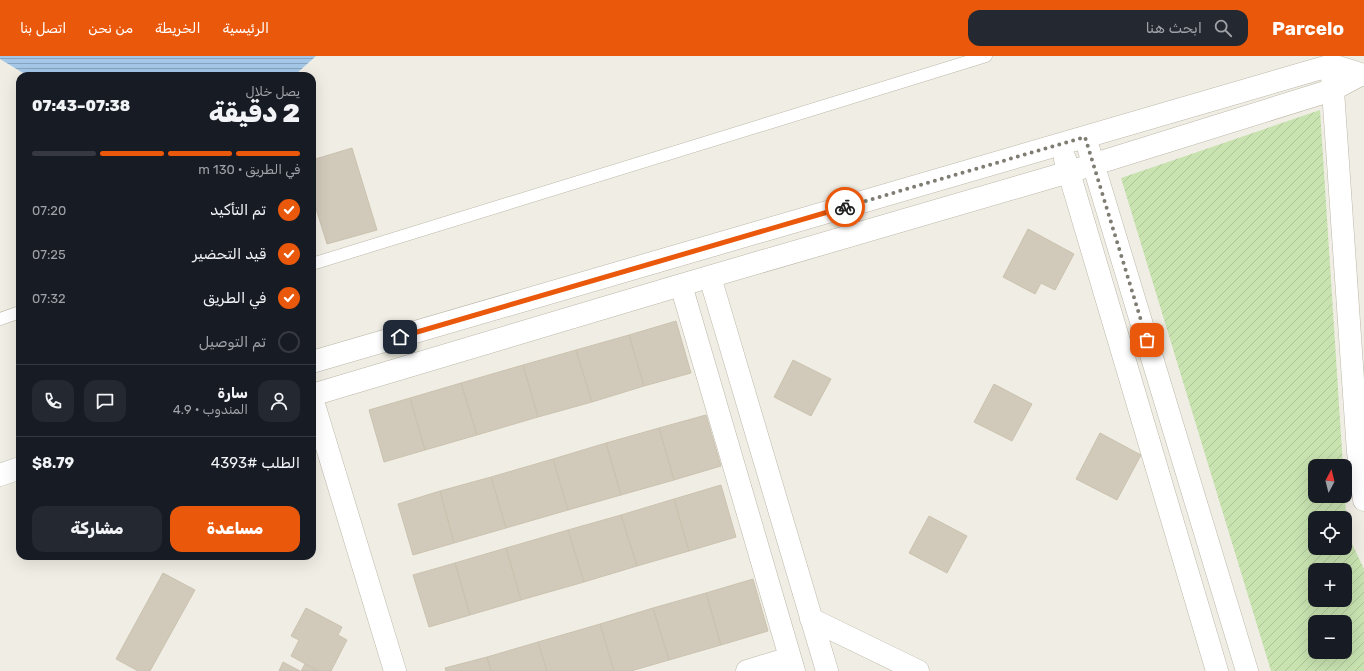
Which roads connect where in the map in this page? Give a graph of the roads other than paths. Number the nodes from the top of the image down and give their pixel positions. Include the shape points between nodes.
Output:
1 (986, 56) edge
2 (1332, 61) edge
3 (1362, 75) edge
4 (1332, 90) junction
5 (1085, 137) junction
6 (1061, 144) junction
7 (1094, 164) junction
8 (1069, 172) junction
9 (762, 231) junction
10 (772, 259) junction
11 (316, 263) edge
12 (613, 275) junction
13 (710, 278) junction
14 (681, 285) junction
15 (622, 303) junction
16 (16, 313) edge
17 (0, 319) edge
18 (369, 346) junction
19 (316, 361) edge
20 (379, 376) junction
21 (316, 396) edge
22 (316, 410) edge
23 (1361, 452) edge
24 (16, 469) edge
25 (0, 475) edge
26 (1191, 486) junction
27 (1164, 493) junction
28 (1364, 500) edge
29 (803, 591) junction
30 (774, 600) junction
31 (811, 619) junction
32 (792, 664) edge
33 (395, 671) edge
34 (747, 671) edge
35 (827, 671) edge
36 (918, 671) edge
37 (1217, 671) edge
38 (1247, 671) edge

1 - 11 lane
2 - 3 street
2 - 4 street
2 - 5 street
3 - 4 street
4 - 7 street
4 - 23 street
5 - 6 street
5 - 7 street
6 - 8 street
6 - 9 street
7 - 8 street
7 - 26 street
8 - 10 street
8 - 27 street
9 - 10 street
9 - 12 street
10 - 13 street
12 - 15 street
12 - 18 street
13 - 14 street
13 - 29 street
14 - 15 street
14 - 30 street
15 - 20 street
16 - 17 lane
18 - 19 street
18 - 20 street
20 - 21 street
22 - 33 street
23 - 28 street
24 - 25 street
26 - 27 street
26 - 38 street
27 - 37 street
29 - 30 street
29 - 31 street
30 - 32 street
31 - 35 street
31 - 36 street
32 - 34 street

